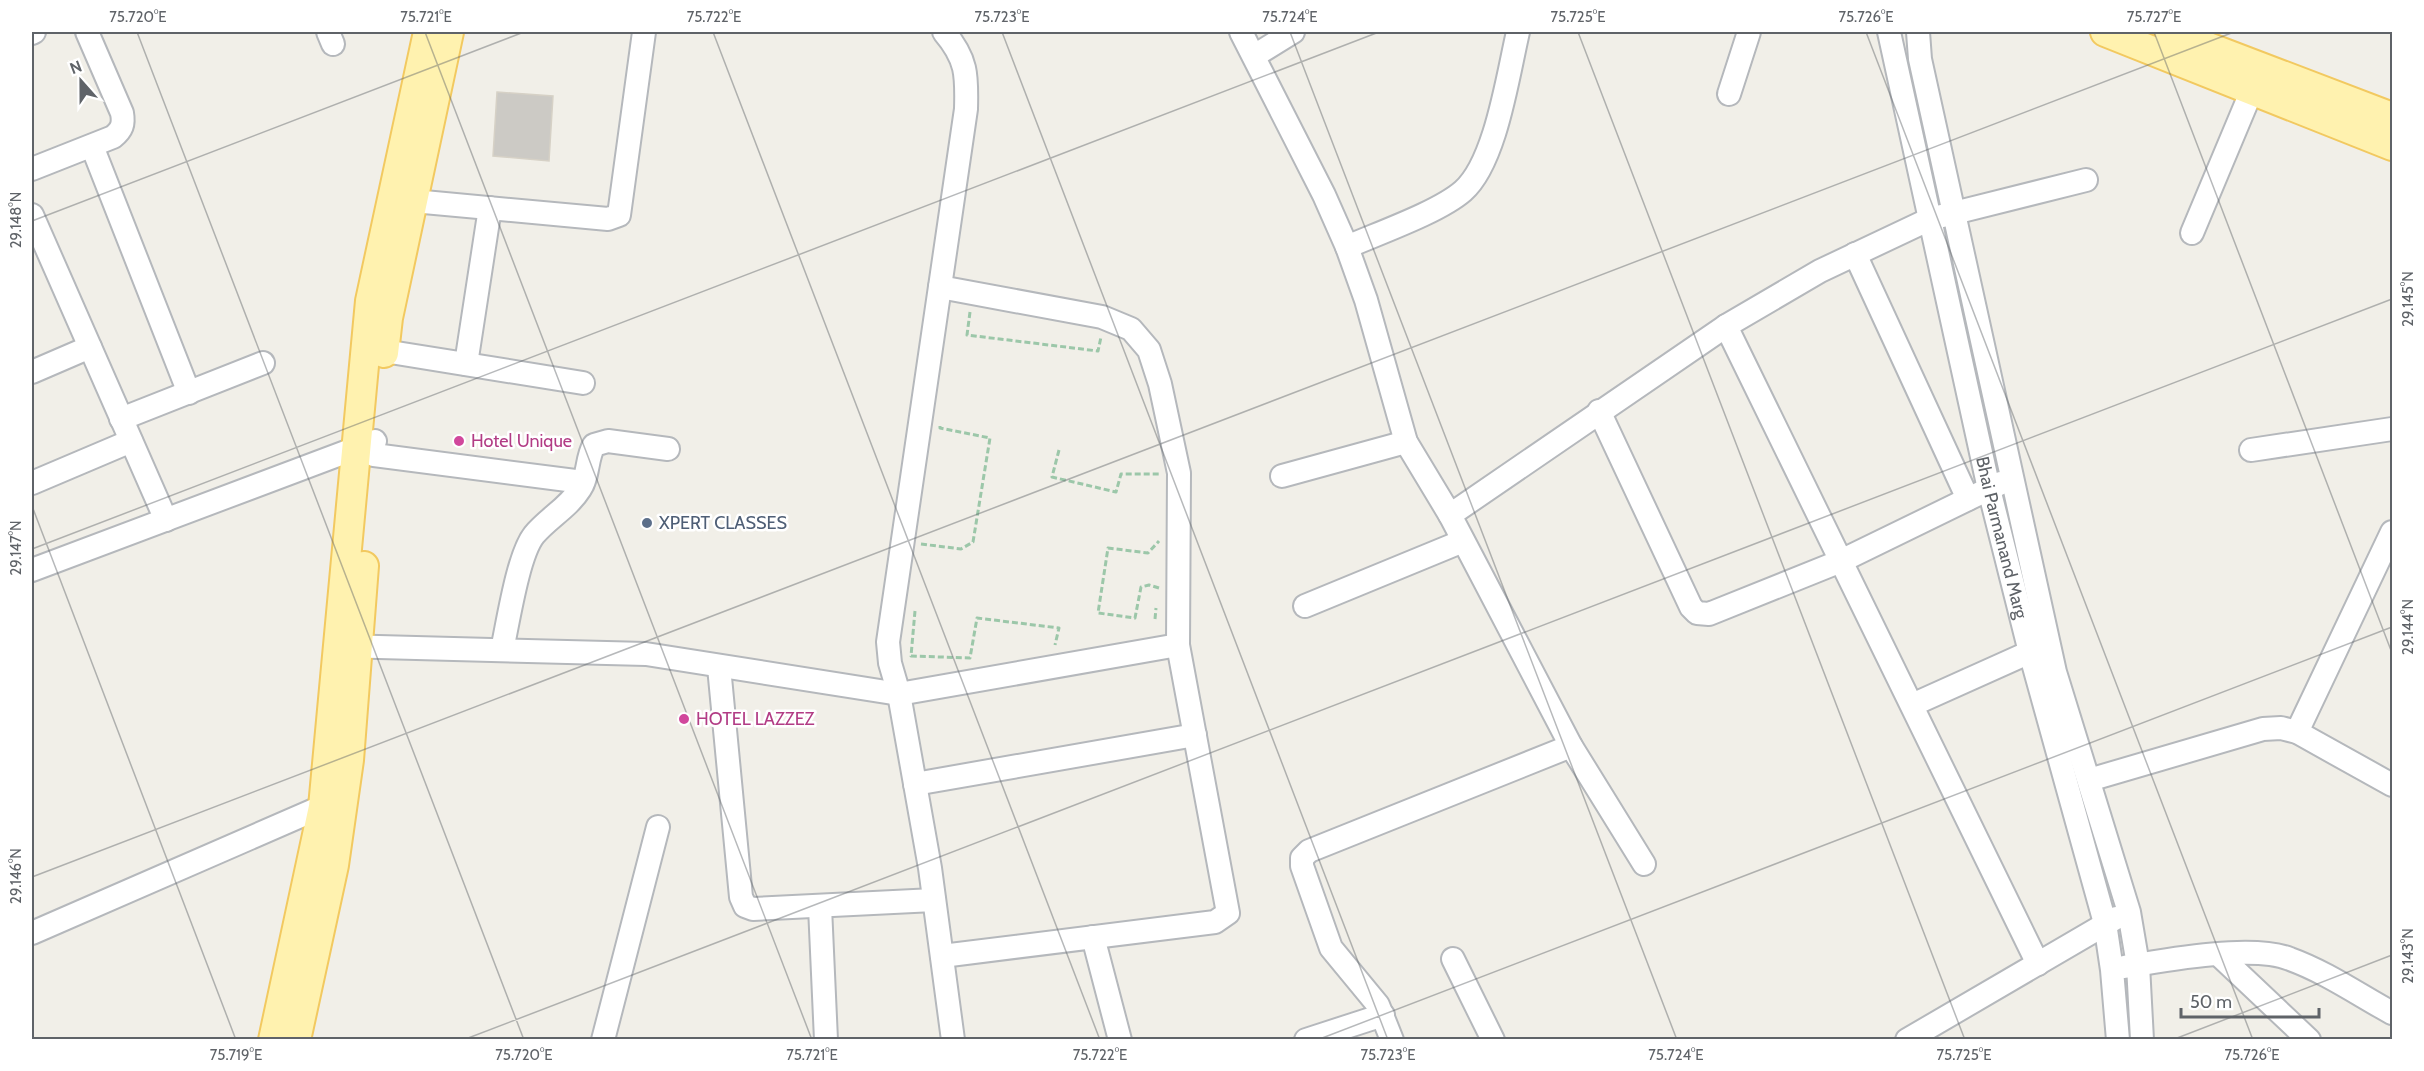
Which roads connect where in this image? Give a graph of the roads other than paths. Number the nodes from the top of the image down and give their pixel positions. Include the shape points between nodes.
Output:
1 (87, 32) edge
2 (428, 32) edge
3 (449, 32) edge
4 (644, 32) edge
5 (944, 32) edge
6 (1241, 32) edge
7 (1293, 32) edge
8 (1518, 32) edge
9 (1749, 32) edge
10 (1889, 32) edge
11 (1918, 32) edge
12 (2105, 32) edge
13 (2169, 32) edge
14 (1254, 56) junction
15 (2252, 90) junction
16 (1729, 94) dead end
17 (2392, 117) edge
18 (92, 146) junction
19 (2392, 146) edge
20 (32, 169) edge
21 (2086, 180) dead end
22 (413, 201) junction
23 (490, 208) junction
24 (1954, 212) junction
25 (32, 215) edge
26 (1930, 219) junction
27 (2192, 233) dead end
28 (1347, 247) junction
29 (1855, 254) junction
30 (940, 287) junction
31 (1726, 326) junction
32 (90, 347) junction
33 (384, 351) junction
34 (263, 363) dead end
35 (466, 364) junction
36 (32, 372) edge
37 (583, 382) dead end
38 (189, 393) junction
39 (1599, 411) junction
40 (122, 419) junction
41 (2392, 429) edge
42 (131, 441) junction
43 (1406, 442) junction
44 (369, 448) junction
45 (668, 449) dead end
46 (2251, 450) dead end
47 (1281, 476) dead end
48 (2012, 477) junction
49 (583, 482) junction
50 (32, 483) edge
51 (1989, 489) junction
52 (1968, 499) junction
53 (1450, 515) junction
54 (166, 520) junction
55 (2392, 532) edge
56 (1463, 541) junction
57 (1841, 561) junction
58 (32, 570) edge
59 (1305, 606) dead end
60 (1178, 645) junction
61 (348, 647) junction
62 (502, 650) junction
63 (2030, 652) junction
64 (719, 667) junction
65 (899, 694) junction
66 (1912, 705) junction
67 (2297, 732) junction
68 (1195, 735) junction
69 (1571, 746) junction
70 (2090, 780) junction
71 (915, 784) junction
72 (2392, 784) edge
73 (333, 802) junction
74 (658, 827) dead end
75 (1644, 864) dead end
76 (934, 900) junction
77 (820, 907) junction
78 (2129, 912) junction
79 (2105, 923) junction
80 (32, 933) edge
81 (1093, 937) junction
82 (2219, 955) junction
83 (942, 956) junction
84 (1453, 959) dead end
85 (2038, 964) junction
86 (2138, 965) junction
87 (2112, 970) junction
88 (2392, 1013) edge
89 (1383, 1015) junction
90 (1935, 1033) edge
91 (2302, 1037) edge
92 (273, 1040) edge
93 (296, 1040) edge
94 (603, 1040) edge
95 (826, 1040) edge
96 (953, 1040) edge
97 (1120, 1040) edge
98 (1306, 1040) edge
99 (1392, 1040) edge
100 (1492, 1040) edge
101 (1907, 1040) edge
102 (2118, 1040) edge
103 (2142, 1040) edge

1 - 18 street via 124,122 113,137
2 - 44 main road via 370,301
3 - 22 main road
4 - 23 street via 619,215 608,219
5 - 30 street via 954,43 967,71 966,109
6 - 14 street
7 - 14 street
8 - 28 street via 1490,150 1479,171 1463,191 1435,208
9 - 16 street
10 - 26 street, Bhai Parmanand Marg
11 - 24 street, Bhai Parmanand Marg via 1920,59
12 - 15 main road
13 - 17 main road
14 - 28 street
15 - 19 main road
15 - 27 street
18 - 20 street
18 - 38 street
21 - 24 street
22 - 23 street
22 - 33 main road
23 - 35 street
24 - 26 street
24 - 48 street, Bhai Parmanand Marg
25 - 32 street
26 - 29 street
26 - 51 street, Bhai Parmanand Marg
28 - 43 street
29 - 31 street
29 - 52 street
30 - 60 street via 1101,318 1131,329 1149,350 1179,473
30 - 65 street via 889,632 890,663
31 - 39 street
31 - 57 street
32 - 36 street
32 - 40 street
33 - 35 street
33 - 44 main road
34 - 38 street
35 - 37 street
38 - 40 street
39 - 53 street
39 - 57 street via 1691,607 1698,613 1709,614
40 - 42 street
41 - 46 street
42 - 50 street
42 - 54 street
43 - 47 street
43 - 53 street
44 - 49 street
44 - 54 street
44 - 61 main road
45 - 49 street via 600,442 590,453
48 - 51 street
48 - 70 street, Bhai Parmanand Marg via 2055,672
49 - 62 street via 568,504 533,536 524,553
51 - 52 street
51 - 63 street, Bhai Parmanand Marg
52 - 57 street
53 - 56 street
54 - 58 street
55 - 67 street
56 - 59 street
56 - 69 street
57 - 66 street
60 - 65 street
60 - 68 street
61 - 62 street
61 - 73 main road
62 - 64 street via 646,654
63 - 66 street
63 - 79 street, Bhai Parmanand Marg
64 - 65 street
64 - 77 street via 743,902 753,909
65 - 71 street
66 - 85 street
67 - 70 street via 2263,729
67 - 72 street
68 - 71 street
68 - 81 street via 1228,913 1215,922
69 - 75 street
69 - 89 street via 1302,858 1331,948
70 - 78 street, Bhai Parmanand Marg
71 - 76 street
73 - 80 street
73 - 92 main road
73 - 93 main road via 334,865
74 - 94 street
76 - 77 street
76 - 83 street
77 - 95 street
78 - 79 street
78 - 86 street, Bhai Parmanand Marg
79 - 85 street
79 - 87 street, Bhai Parmanand Marg
81 - 83 street
81 - 97 street
82 - 86 street
82 - 88 street via 2256,952 2288,958
82 - 91 street
83 - 96 street
84 - 100 street
85 - 90 street
86 - 87 street
86 - 103 street, Bhai Parmanand Marg
87 - 102 street, Bhai Parmanand Marg
89 - 98 street
89 - 99 street
90 - 101 street

